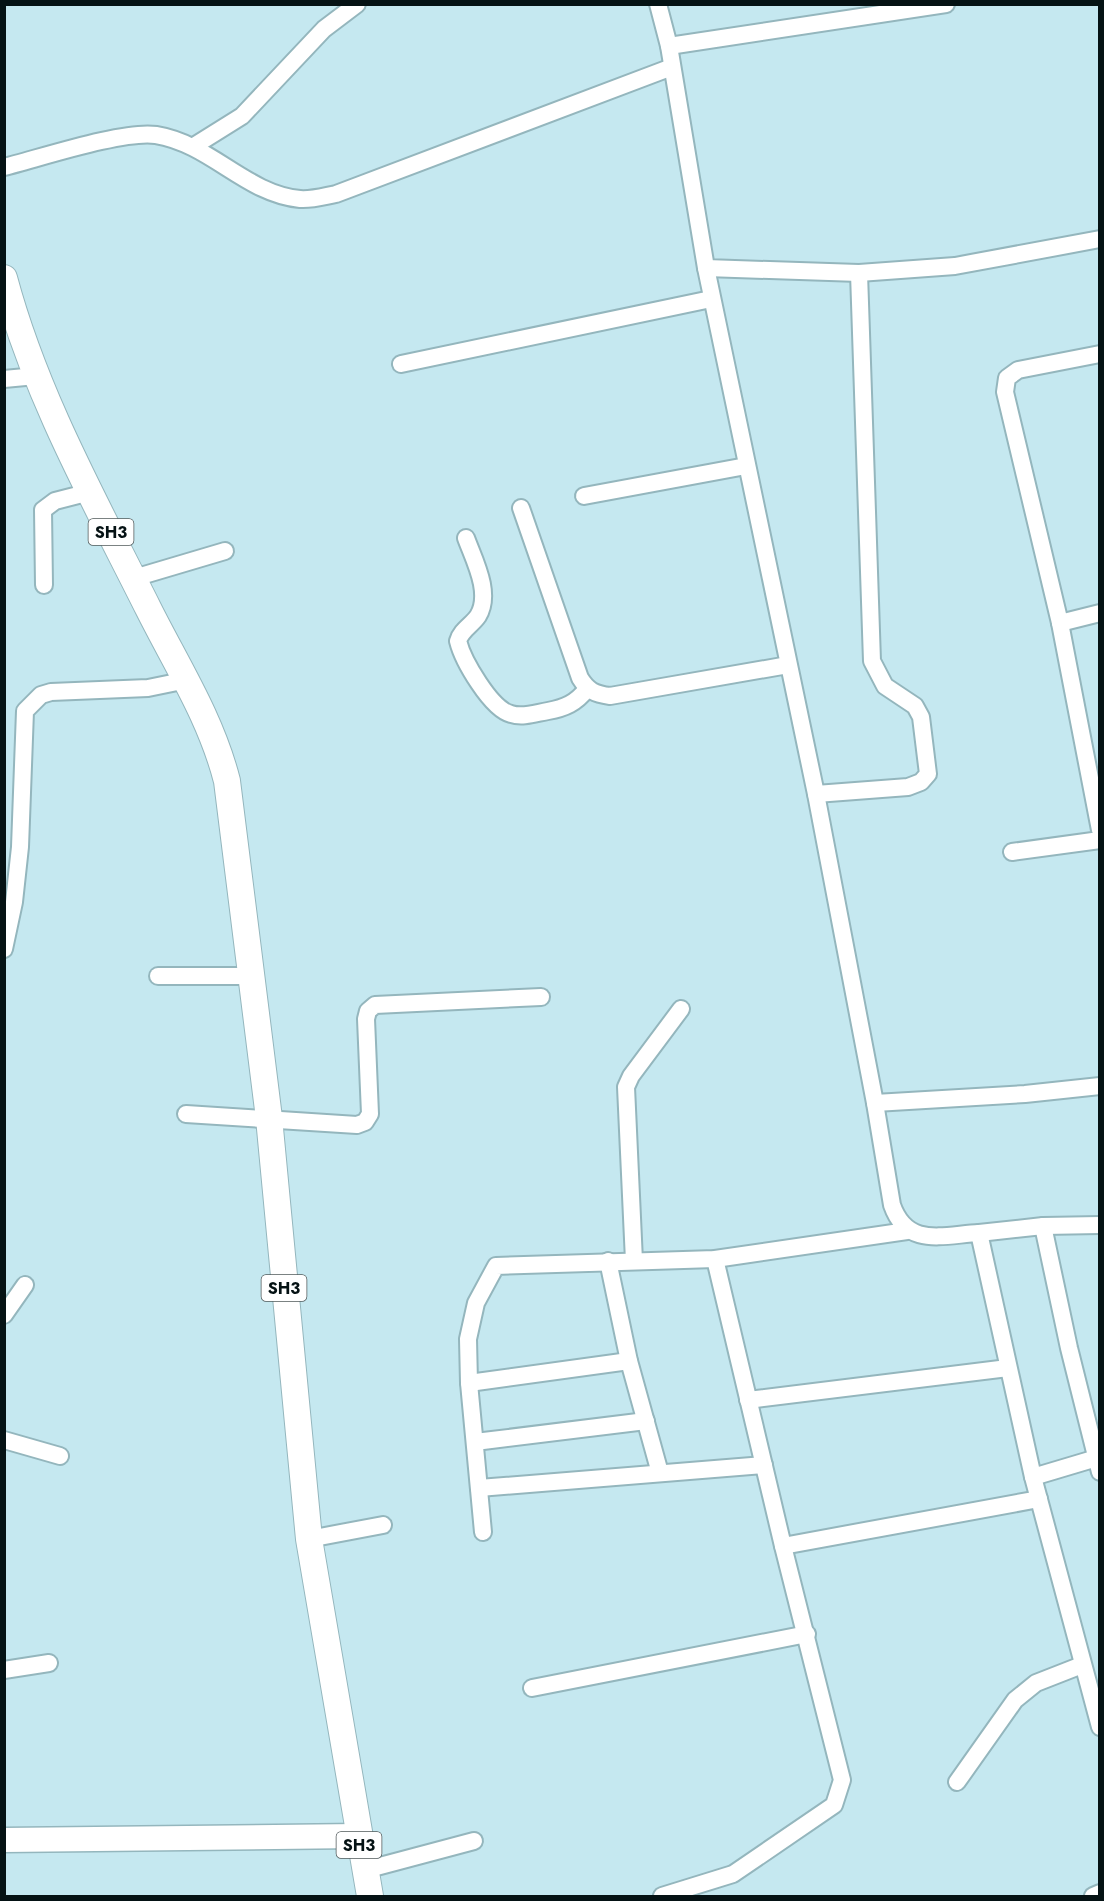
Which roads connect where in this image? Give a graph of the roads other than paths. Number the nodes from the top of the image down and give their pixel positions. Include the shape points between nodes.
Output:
1 (357, 4) edge
2 (658, 4) edge
3 (946, 4) edge
4 (669, 46) junction
5 (672, 67) junction
6 (194, 146) junction
7 (4, 167) edge
8 (1100, 239) edge
9 (706, 268) junction
10 (859, 273) junction
11 (4, 278) edge
12 (711, 299) junction
13 (1100, 354) edge
14 (401, 364) dead end
15 (36, 376) junction
16 (4, 379) edge
17 (746, 466) junction
18 (90, 492) junction
19 (584, 496) dead end
20 (521, 508) dead end
21 (466, 538) dead end
22 (225, 551) dead end
23 (134, 578) junction
24 (44, 585) dead end
25 (1100, 613) edge
26 (1060, 623) junction
27 (788, 665) junction
28 (188, 680) junction
29 (587, 689) junction
30 (816, 794) junction
31 (1100, 830) edge
32 (1100, 840) edge
33 (1012, 852) dead end
34 (10, 901) edge
35 (4, 949) edge
36 (158, 976) dead end
37 (251, 976) junction
38 (541, 997) dead end
39 (681, 1009) dead end
40 (1100, 1086) edge
41 (875, 1103) junction
42 (186, 1114) dead end
43 (268, 1118) junction
44 (1100, 1225) edge
45 (1043, 1226) junction
46 (907, 1231) junction
47 (979, 1233) junction
48 (715, 1259) junction
49 (608, 1261) junction
50 (634, 1261) junction
51 (25, 1285) dead end
52 (4, 1315) edge
53 (629, 1361) junction
54 (1008, 1368) junction
55 (469, 1383) junction
56 (748, 1400) junction
57 (646, 1422) junction
58 (4, 1440) edge
59 (475, 1442) junction
60 (60, 1456) dead end
61 (1098, 1462) edge
62 (764, 1465) junction
63 (660, 1473) junction
64 (1033, 1477) junction
65 (479, 1488) junction
66 (1039, 1499) junction
67 (383, 1525) dead end
68 (483, 1532) dead end
69 (309, 1539) junction
70 (783, 1546) junction
71 (807, 1634) junction
72 (49, 1663) dead end
73 (1082, 1665) junction
74 (4, 1670) edge
75 (532, 1688) dead end
76 (1100, 1727) edge
77 (957, 1782) dead end
78 (357, 1836) junction
79 (4, 1840) edge
80 (474, 1841) dead end
81 (365, 1870) junction
82 (1100, 1893) edge
83 (370, 1896) edge
84 (662, 1896) edge
85 (1093, 1896) edge

1 - 6 street via 324,29 242,116
2 - 4 street
3 - 4 street
4 - 5 street
5 - 6 street via 318,198 300,199 259,187
5 - 9 street
6 - 7 street via 152,135 125,137
8 - 10 street via 981,262
9 - 10 street
9 - 12 street
10 - 30 street via 872,661 885,686 915,706 921,717 928,774 908,787
11 - 15 main road, SH3
12 - 14 street
12 - 17 street
13 - 26 street via 1018,370 1007,378 1005,392
15 - 16 street
15 - 18 main road, SH3
17 - 19 street
17 - 27 street
18 - 23 main road, SH3
18 - 24 street via 55,501 43,510
20 - 29 street
21 - 29 street via 480,579 483,605 458,641 482,688 508,714 519,716 567,706
22 - 23 street
23 - 28 main road, SH3
25 - 26 street
26 - 31 street
27 - 29 street via 610,696
27 - 30 street
28 - 34 street via 147,688 51,692 32,702 23,723 20,847
28 - 37 main road, SH3 via 211,730 227,781
30 - 41 street
32 - 33 street
34 - 35 street
36 - 37 street
37 - 43 main road, SH3
38 - 43 street via 375,1005 366,1019 370,1114 365,1122 357,1125
39 - 50 street via 626,1087
40 - 41 street
41 - 46 street via 892,1205
42 - 43 street
43 - 69 main road, SH3
44 - 45 street
45 - 47 street
45 - 61 street
46 - 47 street via 926,1236
46 - 48 street
47 - 54 street
48 - 50 street
48 - 56 street
49 - 50 street
49 - 53 street
49 - 55 street via 496,1266 476,1303 469,1326
51 - 52 street
53 - 55 street
53 - 57 street
54 - 56 street
54 - 64 street
55 - 59 street
56 - 62 street
57 - 59 street
57 - 63 street
58 - 60 street
59 - 65 street
61 - 64 street
62 - 63 street
62 - 70 street
63 - 65 street
64 - 66 street
65 - 68 street
66 - 70 street
66 - 73 street
67 - 69 street
69 - 78 main road, SH3
70 - 71 street
71 - 75 street
71 - 84 street via 842,1780 834,1805 733,1874
72 - 74 street
73 - 76 street
73 - 77 street via 1036,1683 1015,1700
78 - 79 street
78 - 81 main road, SH3
80 - 81 street
81 - 83 main road, SH3
82 - 85 street

